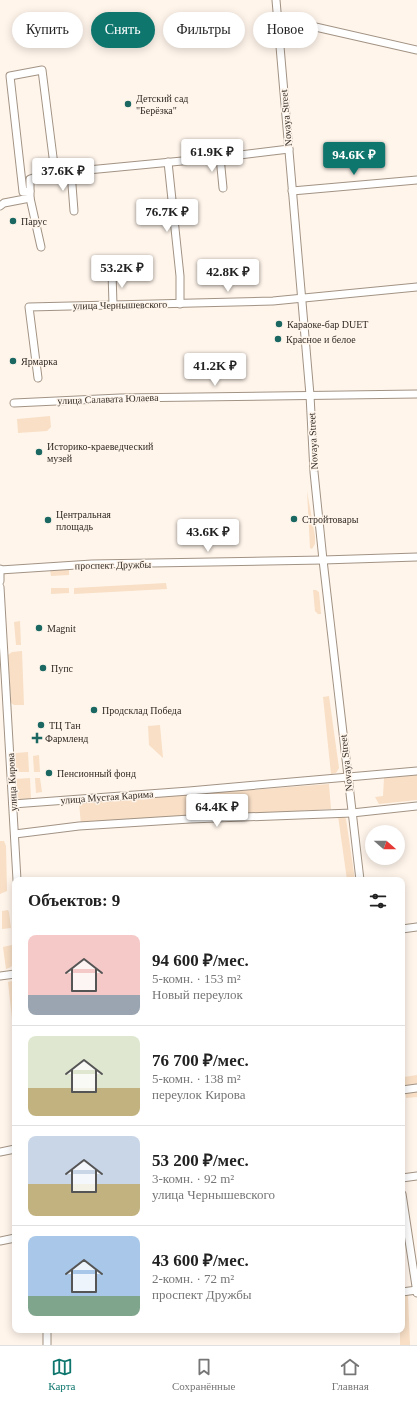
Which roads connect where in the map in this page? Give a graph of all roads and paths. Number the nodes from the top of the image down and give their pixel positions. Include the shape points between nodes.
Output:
1 (276, 0) edge
2 (277, 12) edge
3 (318, 28) edge
4 (280, 48) edge
5 (417, 50) edge
6 (289, 149) junction
7 (220, 157) junction
8 (168, 162) junction
9 (71, 172) junction
10 (55, 174) junction
11 (417, 180) edge
12 (223, 188) dead end
13 (292, 191) junction
14 (30, 195) junction
15 (0, 206) edge
16 (74, 211) dead end
17 (41, 247) dead end
18 (112, 272) dead end
19 (417, 286) edge
20 (301, 299) junction
21 (180, 304) junction
22 (113, 306) junction
23 (38, 378) dead end
24 (417, 394) edge
25 (310, 396) junction
26 (14, 403) dead end
27 (417, 557) edge
28 (323, 560) junction
29 (0, 570) edge
30 (0, 580) edge
31 (0, 587) edge
32 (417, 771) edge
33 (348, 776) junction
34 (13, 804) junction
35 (417, 806) edge
36 (352, 813) junction
37 (15, 834) junction
38 (17, 877) edge
39 (360, 877) edge
40 (417, 927) edge
41 (405, 929) edge
42 (12, 974) edge
43 (0, 976) edge
44 (417, 1088) edge
45 (405, 1090) edge
46 (12, 1150) edge
47 (0, 1152) edge
48 (417, 1176) edge
49 (405, 1178) edge
50 (405, 1213) edge
51 (12, 1239) edge
52 (0, 1241) edge
53 (417, 1291) edge
54 (405, 1292) edge
55 (47, 1333) edge
56 (47, 1345) edge

1 - 2 street, Novaya Street
3 - 5 street
4 - 6 street, Novaya Street
6 - 7 street
6 - 13 street, Novaya Street
7 - 8 street
7 - 12 street
8 - 9 street
8 - 21 street
9 - 10 street
9 - 16 street
10 - 14 street via 30,179
10 - 14 street via 42,70 10,76 23,192
11 - 13 street
13 - 20 street, Novaya Street
14 - 15 street
14 - 17 street
18 - 22 street
19 - 20 street, улица Чернышевского
20 - 21 street, улица Чернышевского
20 - 25 street, Novaya Street
21 - 22 street, улица Чернышевского
22 - 23 street, улица Чернышевского via 29,307
24 - 25 street, улица Салавата Юлаева
25 - 26 street, улица Салавата Юлаева via 120,398
25 - 28 street, Novaya Street via 314,472
27 - 28 street, проспект Дружбы
28 - 29 street, проспект Дружбы via 92,564
28 - 33 street, Novaya Street
29 - 30 street
31 - 34 street, улица Кирова
32 - 33 street, улица Мустая Карима
33 - 34 street, улица Мустая Карима
33 - 36 street, Novaya Street
34 - 37 street, улица Кирова
35 - 36 street
36 - 37 street via 87,825
36 - 39 street, Novaya Street
37 - 38 street, улица Кирова
40 - 41 street
42 - 43 street
44 - 45 street
46 - 47 street
48 - 49 street
50 - 53 street
51 - 52 street
53 - 54 street
55 - 56 street

